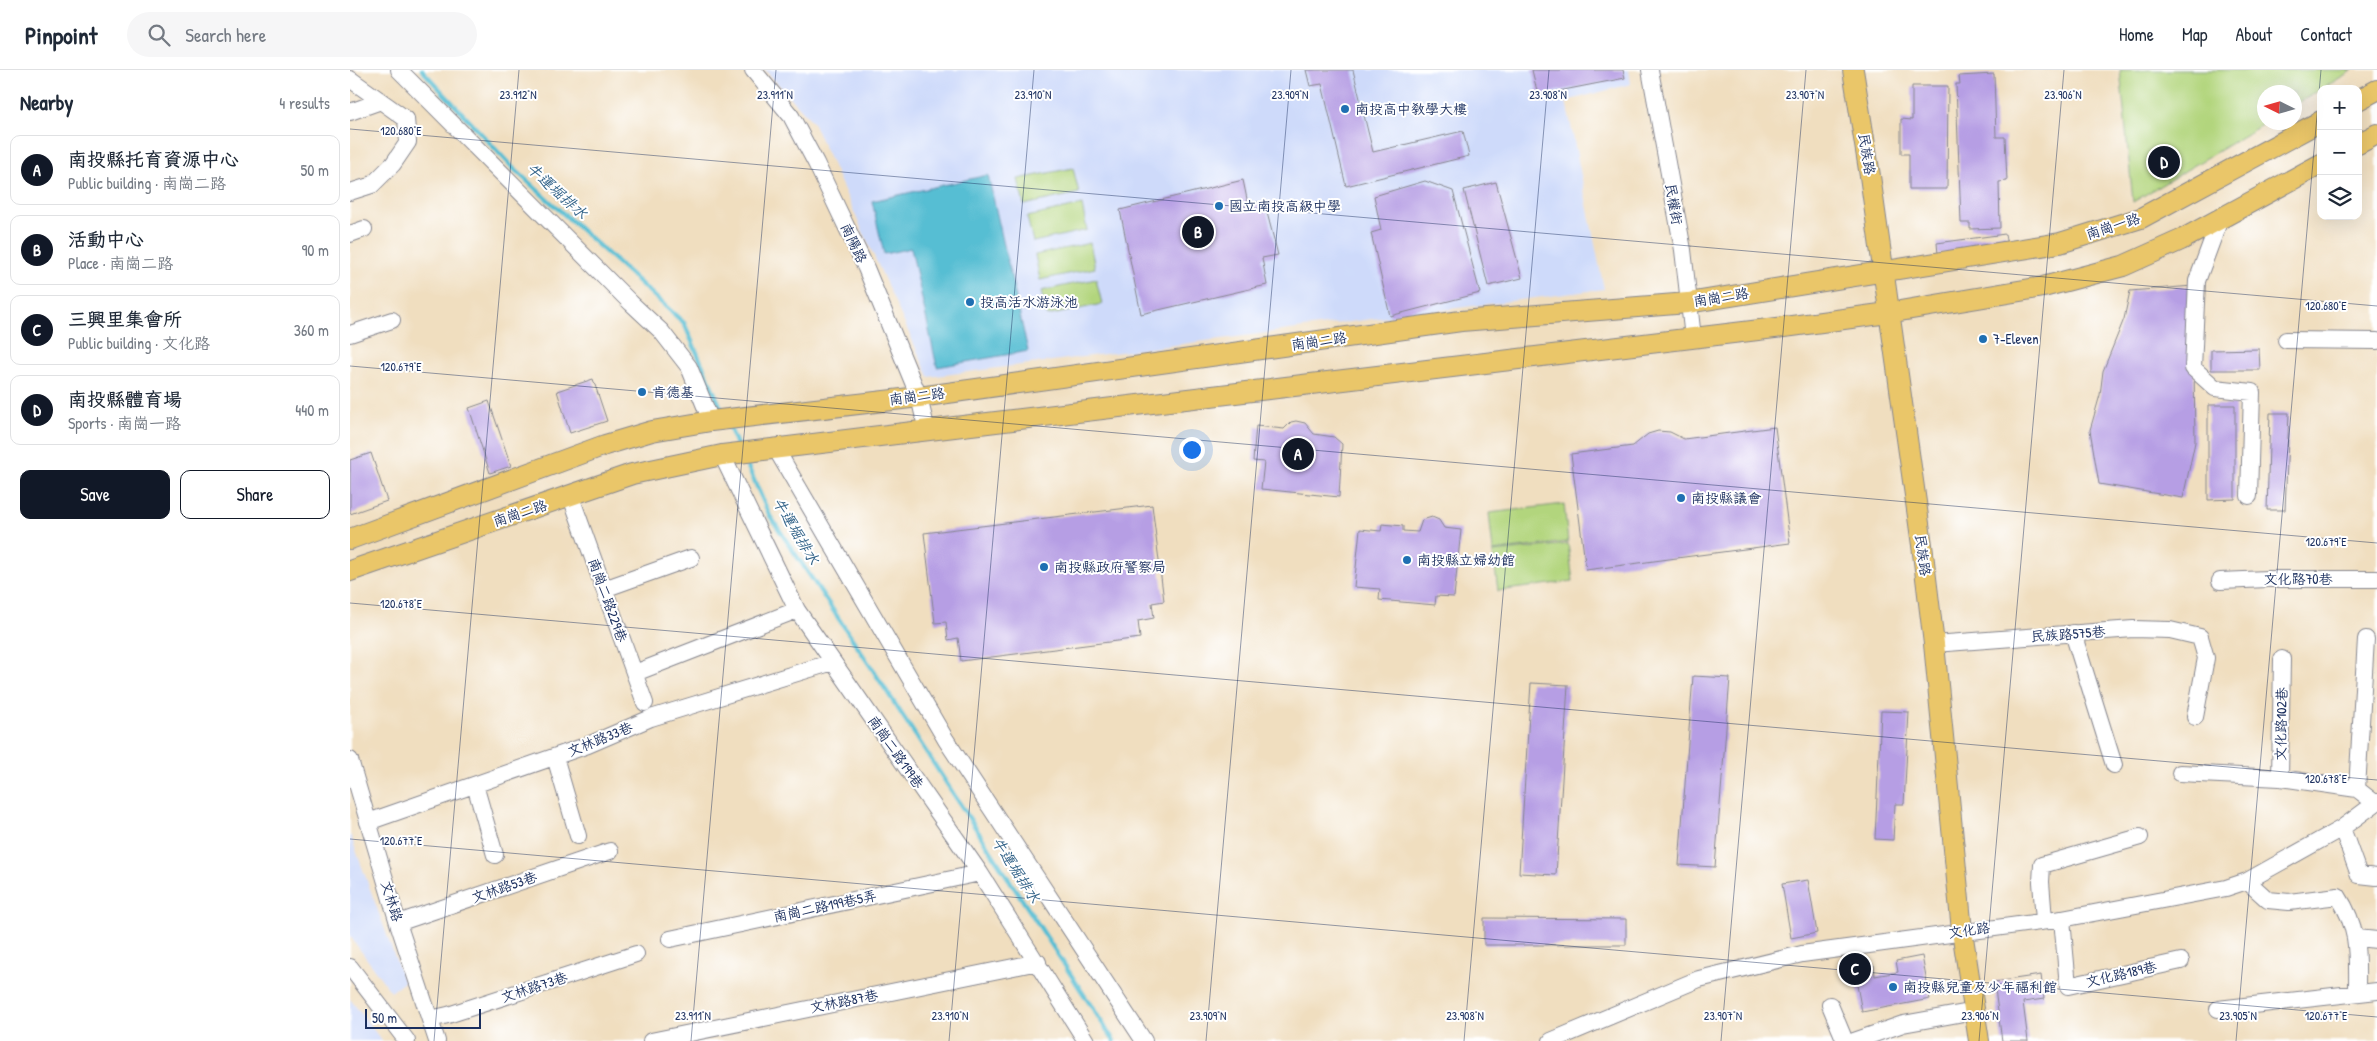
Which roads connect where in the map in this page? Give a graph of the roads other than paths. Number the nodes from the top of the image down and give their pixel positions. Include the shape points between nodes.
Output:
1 (399, 70) edge
2 (752, 70) edge
3 (1650, 70) edge
4 (1853, 70) edge
5 (350, 79) edge
6 (2377, 90) edge
7 (2362, 98) edge
8 (381, 101) junction
9 (350, 112) edge
10 (2317, 123) edge
11 (2377, 134) edge
12 (2362, 142) edge
13 (2317, 166) edge
14 (350, 192) edge
15 (2220, 219) junction
16 (1884, 272) junction
17 (1688, 302) junction
18 (1888, 313) junction
19 (392, 320) dead end
20 (350, 334) edge
21 (1693, 338) junction
22 (2286, 340) dead end
23 (2377, 341) edge
24 (919, 397) junction
25 (711, 421) junction
26 (927, 431) junction
27 (776, 449) junction
28 (722, 455) junction
29 (2249, 496) dead end
30 (572, 497) junction
31 (350, 539) edge
32 (691, 558) dead end
33 (350, 571) edge
34 (2377, 579) edge
35 (2220, 582) dead end
36 (604, 589) junction
37 (797, 610) junction
38 (2073, 633) junction
39 (2366, 639) dead end
40 (1934, 644) junction
41 (2282, 659) dead end
42 (833, 662) junction
43 (635, 673) junction
44 (645, 703) dead end
45 (2195, 717) dead end
46 (555, 757) junction
47 (350, 760) edge
48 (2114, 765) dead end
49 (2180, 774) dead end
50 (2280, 778) junction
51 (476, 785) junction
52 (2357, 789) junction
53 (2376, 803) edge
54 (368, 822) junction
55 (2342, 828) junction
56 (578, 836) dead end
57 (2140, 837) dead end
58 (610, 851) dead end
59 (495, 855) dead end
60 (980, 873) junction
61 (2377, 876) edge
62 (2247, 881) junction
63 (2062, 919) junction
64 (2044, 920) junction
65 (398, 923) junction
66 (1962, 931) junction
67 (2357, 938) junction
68 (670, 939) dead end
69 (2377, 940) edge
70 (636, 954) dead end
71 (2181, 961) dead end
72 (1038, 962) junction
73 (350, 967) edge
74 (2377, 991) edge
75 (2357, 993) junction
76 (1830, 1005) dead end
77 (2218, 1009) dead end
78 (1975, 1011) junction
79 (430, 1019) junction
80 (1578, 1036) edge
81 (407, 1041) edge
82 (437, 1041) edge
83 (651, 1041) edge
84 (1086, 1041) edge
85 (1144, 1041) edge
86 (1551, 1041) edge
87 (1846, 1041) edge
88 (1854, 1041) edge
89 (1979, 1041) edge

1 - 25 street via 661,331 689,367
2 - 24 street, 南陽路 via 791,116 816,163 866,268
3 - 17 street, 民權街 via 1683,250
4 - 16 main road, 民族路
5 - 8 street
6 - 7 main road
8 - 9 street
8 - 14 street via 406,119 408,142 393,164 372,185
10 - 16 main road, 南崗一路 via 2141,218 2060,243
11 - 12 main road
13 - 15 main road
15 - 18 main road via 2123,266 2043,287
15 - 29 street via 2197,281 2193,368 2215,388 2252,392
16 - 17 main road, 南崗二路
16 - 18 main road, 民族路
17 - 21 street, 民權街
17 - 24 main road, 南崗二路 via 1461,321
18 - 21 main road
18 - 40 main road, 民族路
19 - 20 street
21 - 26 main road
22 - 23 street
24 - 25 main road, 南崗二路
24 - 26 street, 南陽路
25 - 31 main road via 652,431 605,445
26 - 27 main road
27 - 28 main road, 南崗二路
27 - 85 street via 946,740
28 - 30 main road, 南崗二路 via 632,474
28 - 37 street, 南崗二路199巷
30 - 33 main road, 南崗二路
30 - 36 street, 南崗二路229巷
32 - 36 street
34 - 35 street, 文化路70巷
36 - 43 street, 南崗二路229巷
37 - 42 street, 南崗二路199巷
37 - 43 street
38 - 40 street, 民族路575巷
38 - 45 street, 民族路575巷 via 2170,630 2200,637 2206,658
38 - 48 street
39 - 52 street
40 - 66 main road, 民族路
41 - 50 street, 文化路102巷
42 - 46 street, 文林路33巷 via 651,718
42 - 60 street, 南崗二路199巷
43 - 44 street, 南崗二路229巷
46 - 51 street, 文林路33巷
46 - 56 street
47 - 54 street, 文林路
49 - 50 street
50 - 52 street, 文化路102巷
51 - 54 street, 文林路33巷
51 - 59 street
52 - 53 street, 文化路102巷
53 - 55 street, 文化路
54 - 65 street, 文林路
55 - 61 street via 2359,875
55 - 62 street, 文化路
57 - 64 street via 2042,865
58 - 65 street, 文林路53巷
60 - 68 street, 南崗二路199巷5弄
60 - 72 street, 南崗二路199巷
62 - 63 street, 文化路 via 2202,894
62 - 67 street via 2268,900 2289,902 2338,896 2348,912
63 - 64 street, 文化路
63 - 71 street, 文化路189巷 via 2068,986
64 - 66 street, 文化路
65 - 79 street, 文林路
66 - 78 main road, 民族路
66 - 80 street, 文化路 via 1802,954 1699,979
67 - 69 street
67 - 75 street
70 - 79 street, 文林路73巷
72 - 83 street, 文林路87巷
72 - 84 street, 南崗二路199巷
73 - 81 street
74 - 75 street
75 - 77 street
76 - 87 street
78 - 88 street via 1904,1024
78 - 89 main road, 民族路
79 - 82 street, 文林路
80 - 86 street, 文化路

